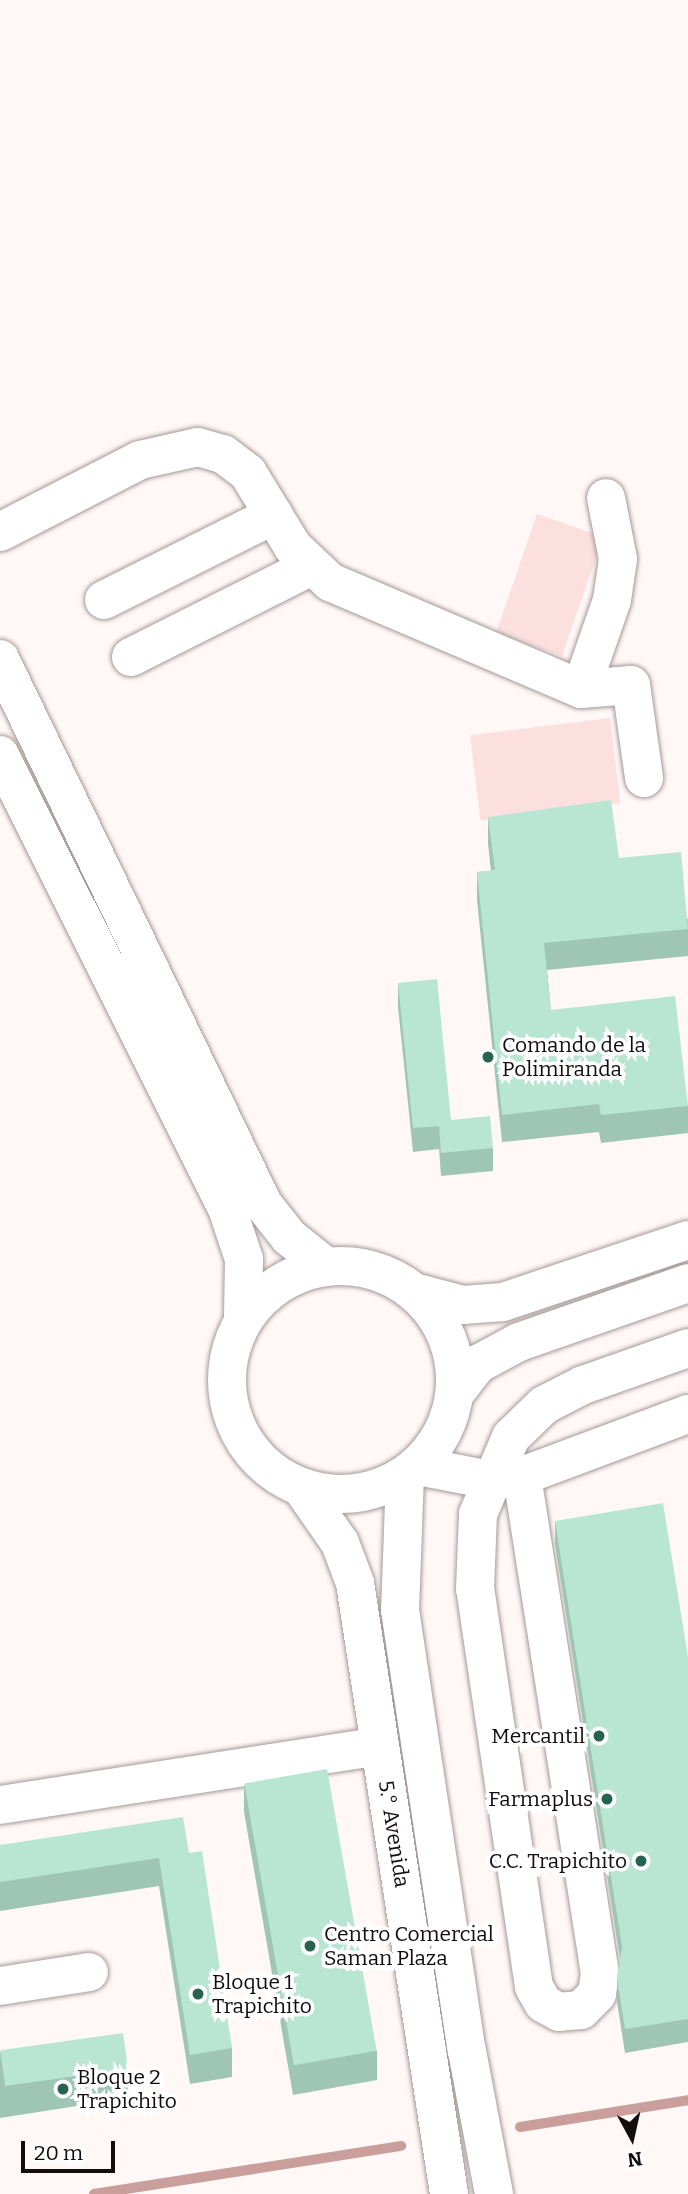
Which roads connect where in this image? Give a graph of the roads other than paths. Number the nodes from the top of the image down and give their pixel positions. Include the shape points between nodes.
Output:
1 (606, 498) dead end
2 (274, 515) junction
3 (0, 532) edge
4 (310, 566) junction
5 (104, 600) dead end
6 (131, 657) dead end
7 (0, 659) edge
8 (581, 689) junction
9 (0, 755) edge
10 (644, 778) dead end
11 (688, 1240) edge
12 (325, 1266) junction
13 (688, 1283) edge
14 (418, 1293) junction
15 (243, 1319) junction
16 (688, 1348) edge
17 (456, 1392) junction
18 (688, 1414) edge
19 (411, 1471) junction
20 (506, 1478) junction
21 (301, 1487) junction
22 (379, 1746) junction
23 (0, 1805) edge
24 (89, 1972) dead end
25 (0, 1986) edge
26 (449, 2194) edge
27 (494, 2194) edge

1 - 8 street via 618,559 612,600
2 - 3 street via 248,473 223,454 198,447 140,460
2 - 4 street
2 - 5 street
4 - 6 street
4 - 8 street via 330,582 424,626
7 - 12 street via 263,1204 289,1237
8 - 10 street via 631,685
9 - 15 street via 228,1211 244,1259
11 - 14 street via 503,1302 463,1305
12 - 14 street via 358,1266 390,1276
12 - 15 street via 293,1275 265,1294
13 - 17 street via 519,1342 478,1364
14 - 17 street via 440,1319 453,1349
15 - 21 street via 231,1345 228,1403 253,1454 275,1474
16 - 20 street via 583,1385 544,1405 511,1437
17 - 19 street via 439,1442
18 - 20 street
19 - 20 street
19 - 21 street via 354,1494
19 - 27 street, 5.° Avenida via 400,1610 467,2051
20 - 20 street via 600,1974 597,1994 581,2010 559,2012 543,2003 534,1987 475,1589 474,1541
21 - 22 street, 5.° Avenida via 340,1543 355,1583
22 - 23 street
22 - 26 street, 5.° Avenida
24 - 25 street

